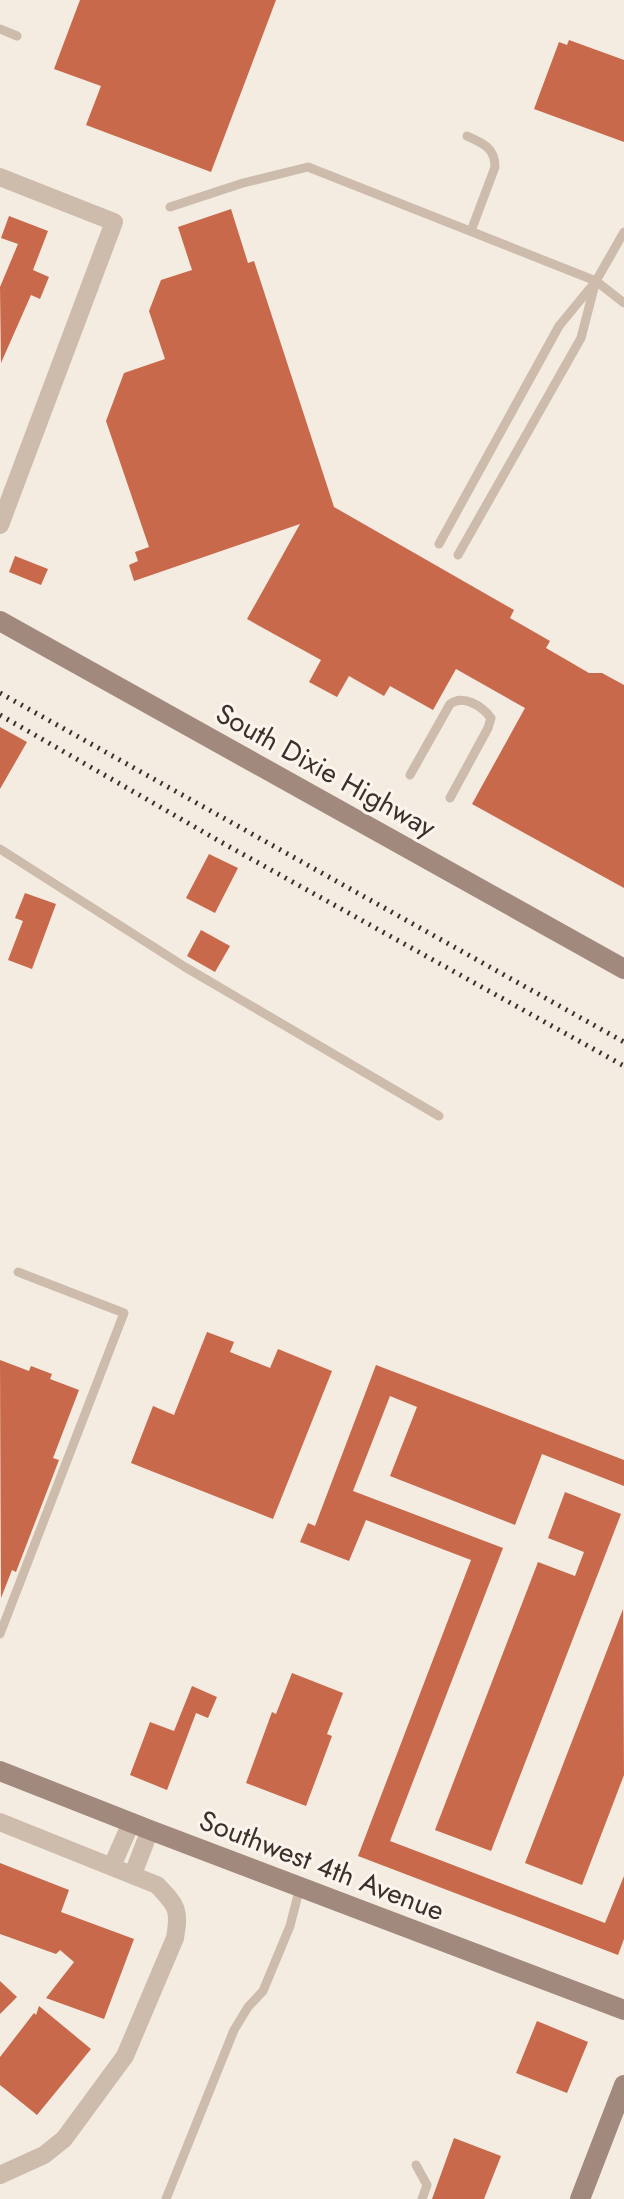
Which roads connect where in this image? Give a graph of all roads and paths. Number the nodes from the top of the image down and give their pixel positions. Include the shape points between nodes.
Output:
1 (0, 29) edge
2 (17, 36) dead end
3 (467, 136) dead end
4 (0, 177) edge
5 (170, 207) dead end
6 (471, 231) junction
7 (624, 232) edge
8 (596, 281) junction
9 (624, 303) edge
10 (0, 525) edge
11 (439, 544) dead end
12 (458, 555) dead end
13 (0, 621) edge
14 (410, 775) dead end
15 (450, 798) dead end
16 (0, 849) edge
17 (624, 969) edge
18 (439, 1116) dead end
19 (18, 1272) dead end
20 (3, 1618) edge
21 (0, 1634) edge
22 (0, 1771) edge
23 (0, 1822) edge
24 (140, 1826) junction
25 (112, 1866) junction
26 (133, 1874) junction
27 (300, 1887) junction
28 (624, 2010) edge
29 (624, 2085) edge
30 (416, 2165) dead end
31 (0, 2175) edge
32 (166, 2199) edge
33 (422, 2199) edge
34 (580, 2199) edge

1 - 2 lane
3 - 6 lane via 489,147 495,160
4 - 10 street via 114,222
5 - 6 lane via 308,167
6 - 8 lane
7 - 8 lane
8 - 9 lane
8 - 11 lane via 559,326
8 - 12 lane via 581,338
13 - 17 street, South Dixie Highway
14 - 15 lane via 450,704 463,699 486,711 491,718 488,728
16 - 18 lane via 185,967
19 - 20 lane via 124,1313
20 - 21 lane
22 - 24 street, Southwest 4th Avenue
23 - 25 street
24 - 25 street
24 - 26 street
24 - 27 street, Southwest 4th Avenue
25 - 26 street
26 - 31 street via 157,1885 176,1905 178,1918 175,1938 125,2056 64,2139 44,2155
27 - 28 street, Southwest 4th Avenue
27 - 32 lane via 263,1991 234,2030
29 - 34 street
30 - 33 lane via 427,2185

